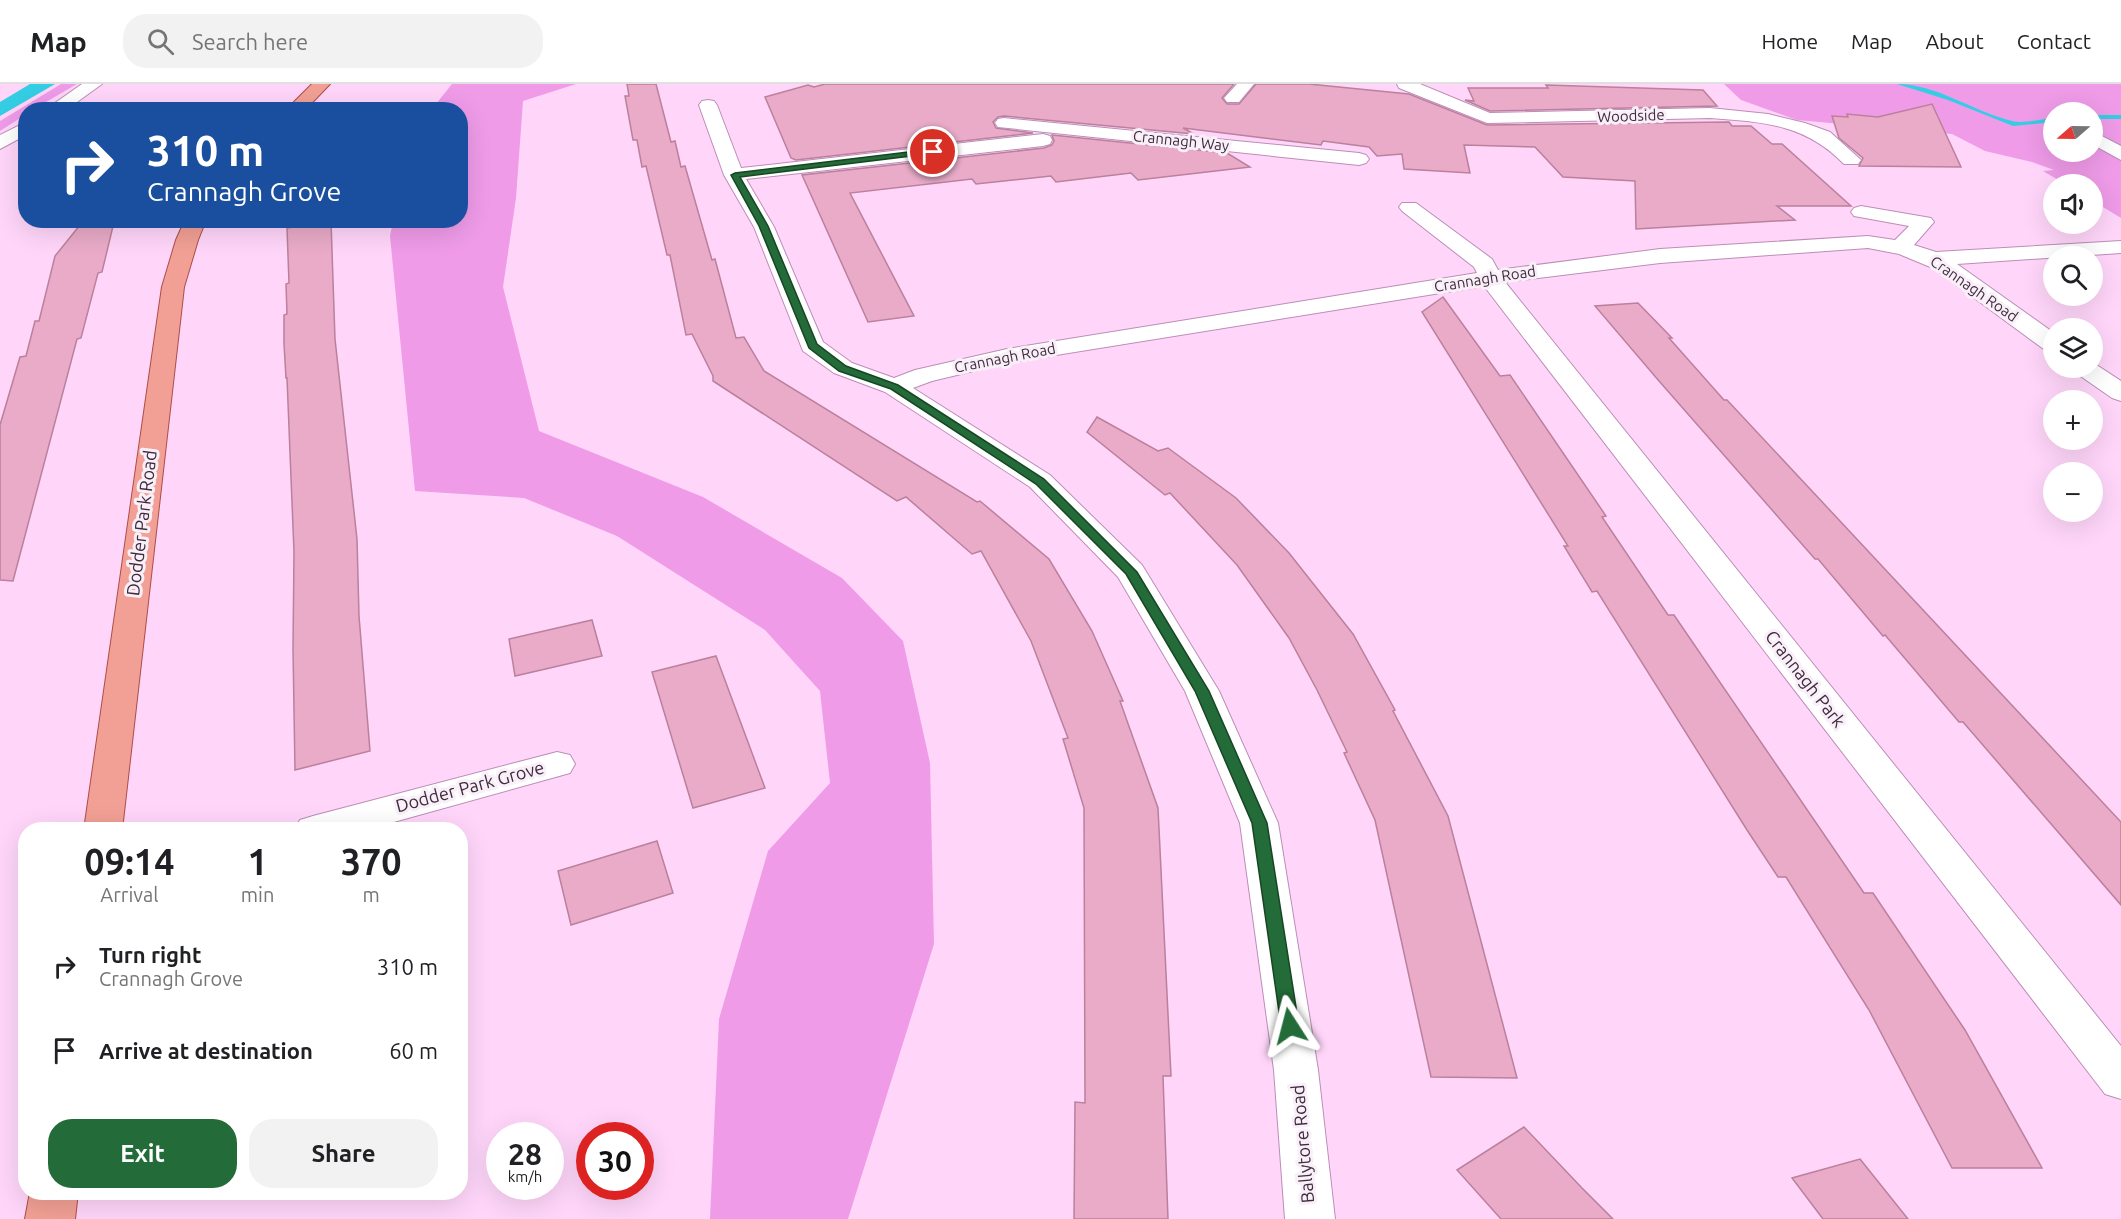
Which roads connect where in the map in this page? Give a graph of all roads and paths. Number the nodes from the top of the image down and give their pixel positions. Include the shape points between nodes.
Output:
1 (94, 84) edge
2 (322, 84) edge
3 (1246, 84) edge
4 (1405, 84) edge
5 (1233, 98) dead end
6 (66, 102) edge
7 (303, 102) edge
8 (708, 105) dead end
9 (1004, 123) dead end
10 (1080, 131) junction
11 (18, 132) edge
12 (0, 142) edge
13 (2103, 143) edge
14 (2121, 154) edge
15 (1359, 159) dead end
16 (1851, 160) dead end
17 (735, 175) junction
18 (1409, 207) dead end
19 (1862, 212) dead end
20 (192, 228) edge
21 (1901, 246) junction
22 (2121, 248) edge
23 (1934, 259) junction
24 (1490, 278) junction
25 (2043, 337) edge
26 (2099, 378) edge
27 (894, 387) junction
28 (2121, 393) edge
29 (557, 764) dead end
30 (104, 822) edge
31 (343, 822) edge
32 (2121, 1080) edge
33 (53, 1200) edge
34 (50, 1219) edge
35 (1310, 1219) edge

1 - 6 street
2 - 7 main road
3 - 5 street
4 - 16 street, Woodside via 1487,118 1508,120 1739,115 1823,136
8 - 17 street, Ballytore Road
9 - 10 street, Crannagh Way
10 - 15 street, Crannagh Way via 1222,140
10 - 17 street via 1050,140
11 - 12 street
13 - 14 street
17 - 27 street, Ballytore Road via 764,226 812,346 843,369
18 - 24 street, Crannagh Park via 1484,264
19 - 21 street via 1924,222
20 - 30 main road, Dodder Park Road via 173,287
21 - 23 street, Crannagh Road
21 - 24 street, Crannagh Road via 1868,242 1671,255
22 - 23 street
23 - 25 street, Crannagh Road
24 - 27 street, Crannagh Road via 1007,356 924,375
24 - 32 street, Crannagh Park
26 - 28 street
27 - 35 street, Ballytore Road via 1040,482 1131,572 1202,691 1259,823 1296,1070
29 - 31 street, Dodder Park Grove
33 - 34 main road

